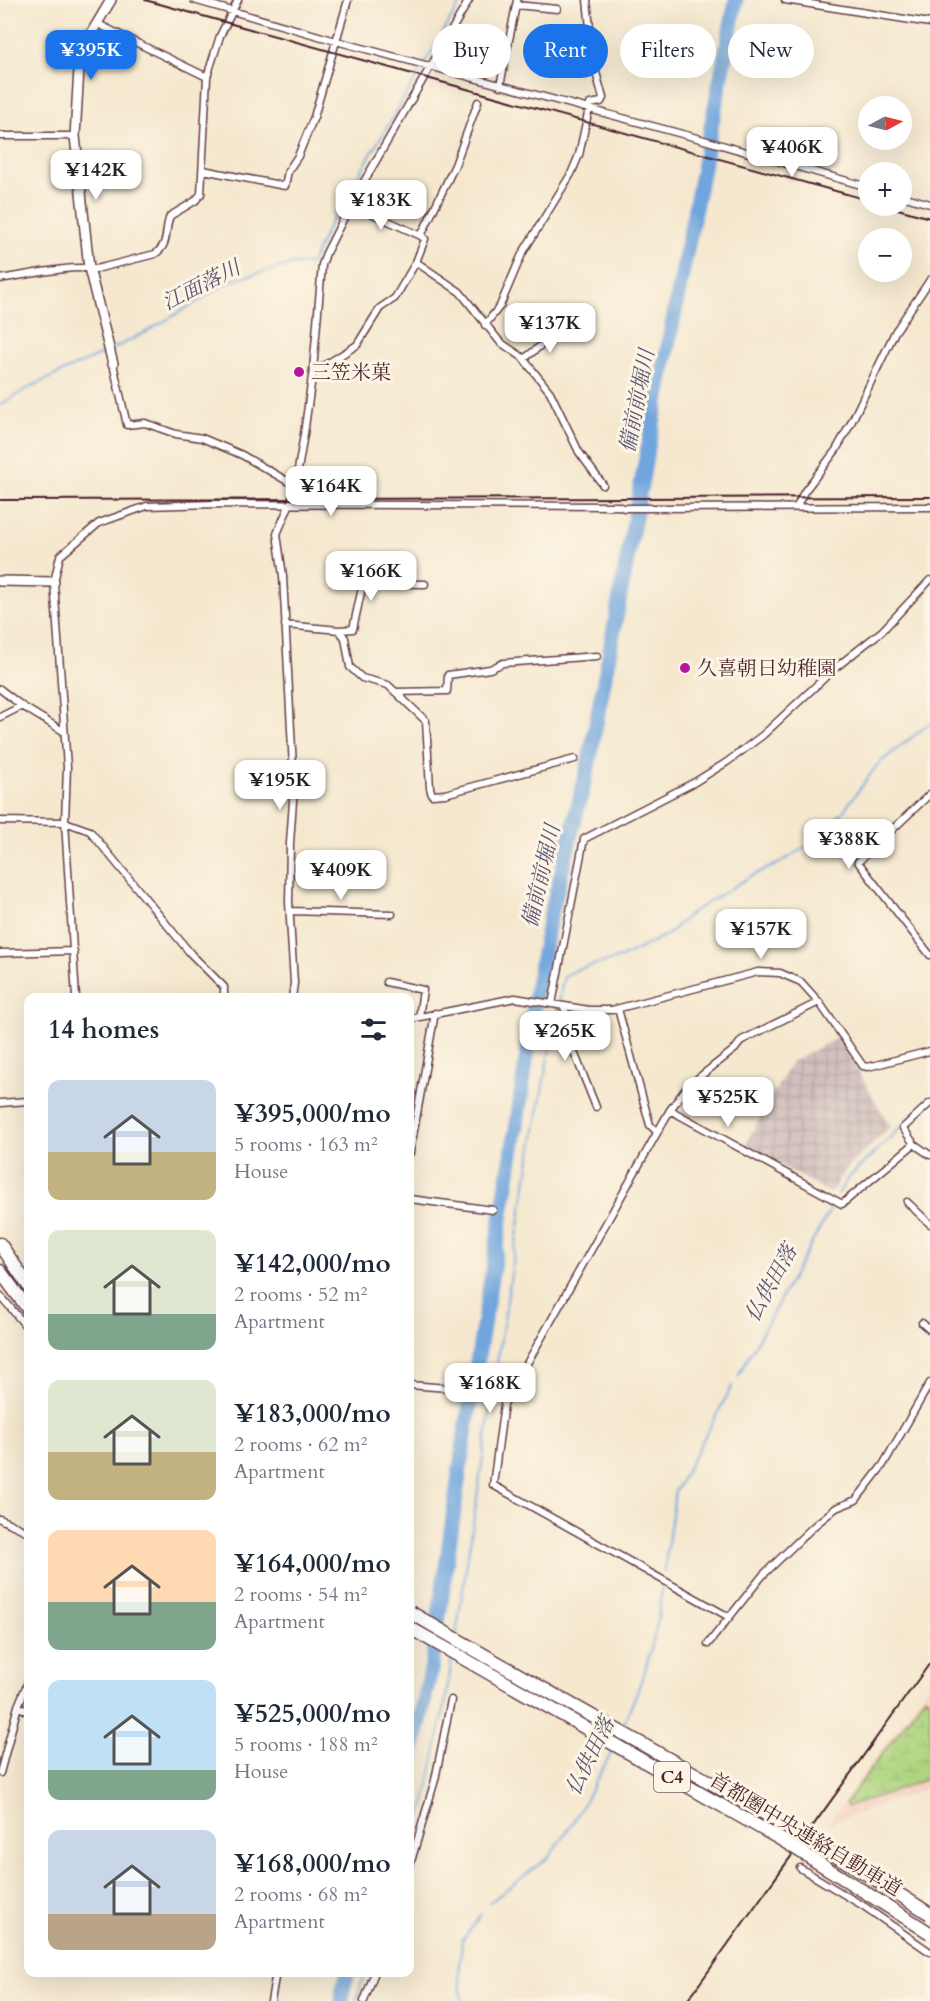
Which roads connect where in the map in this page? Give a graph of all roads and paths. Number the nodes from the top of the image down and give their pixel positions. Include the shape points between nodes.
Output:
1 (111, 0) edge
2 (194, 0) edge
3 (238, 0) edge
4 (348, 0) edge
5 (469, 0) edge
6 (587, 0) edge
7 (785, 0) edge
8 (516, 2) edge
9 (557, 9) dead end
10 (231, 12) junction
11 (930, 23) edge
12 (98, 24) junction
13 (456, 24) edge
14 (336, 41) junction
15 (432, 67) joint
16 (207, 77) junction
17 (471, 78) edge
18 (500, 86) junction
19 (478, 102) dead end
20 (589, 109) junction
21 (0, 136) edge
22 (75, 136) junction
23 (203, 170) junction
24 (858, 184) edge
25 (912, 199) edge
26 (351, 204) junction
27 (930, 204) edge
28 (421, 236) junction
29 (416, 261) junction
30 (89, 268) junction
31 (0, 279) edge
32 (930, 279) edge
33 (485, 325) junction
34 (560, 330) dead end
35 (524, 359) junction
36 (113, 364) joint
37 (313, 370) junction
38 (294, 485) junction
39 (603, 485) dead end
40 (288, 505) junction
41 (797, 506) junction
42 (930, 507) edge
43 (930, 580) edge
44 (0, 581) edge
45 (54, 582) junction
46 (425, 584) dead end
47 (285, 625) junction
48 (339, 630) junction
49 (597, 656) dead end
50 (0, 689) edge
51 (395, 692) junction
52 (22, 706) junction
53 (0, 717) edge
54 (63, 731) junction
55 (575, 759) dead end
56 (930, 794) edge
57 (0, 821) edge
58 (65, 822) junction
59 (290, 911) junction
60 (392, 914) dead end
61 (74, 951) junction
62 (0, 953) edge
63 (930, 956) edge
64 (386, 982) dead end
65 (76, 993) edge
66 (224, 993) edge
67 (293, 993) edge
68 (819, 1002) junction
69 (552, 1004) junction
70 (564, 1006) junction
71 (618, 1009) junction
72 (435, 1013) junction
73 (419, 1017) junction
74 (414, 1018) edge
75 (930, 1051) edge
76 (24, 1101) edge
77 (0, 1103) edge
78 (930, 1103) edge
79 (596, 1107) dead end
80 (670, 1110) junction
81 (414, 1131) edge
82 (657, 1132) junction
83 (914, 1144) junction
84 (930, 1155) edge
85 (414, 1200) edge
86 (907, 1202) dead end
87 (493, 1210) dead end
88 (930, 1224) edge
89 (0, 1244) edge
90 (0, 1271) edge
91 (24, 1279) edge
92 (0, 1294) edge
93 (24, 1304) edge
94 (922, 1323) dead end
95 (24, 1324) edge
96 (930, 1330) edge
97 (930, 1383) edge
98 (414, 1385) edge
99 (460, 1389) dead end
100 (0, 1519) edge
101 (24, 1530) edge
102 (414, 1614) edge
103 (729, 1617) junction
104 (414, 1630) edge
105 (708, 1644) dead end
106 (24, 1692) edge
107 (451, 1700) dead end
108 (18, 1706) junction
109 (24, 1710) edge
110 (0, 1773) edge
111 (414, 1851) edge
112 (800, 1868) dead end
113 (930, 1914) edge
114 (930, 1933) edge
115 (930, 1952) edge
116 (275, 1977) edge
117 (373, 1977) edge
118 (271, 2001) edge
119 (364, 2001) edge

1 - 12 street
2 - 10 street
3 - 10 street
4 - 14 street
5 - 13 street
6 - 20 street via 594,65 603,96 601,102 590,104
7 - 11 street
8 - 9 street
8 - 18 street
10 - 14 street
10 - 16 street
12 - 16 street
12 - 22 street via 80,52
14 - 15 street
14 - 23 street via 314,117 288,171 285,186
15 - 26 street
16 - 23 street
17 - 18 street
18 - 20 street
19 - 28 street via 455,165
20 - 24 street
20 - 33 street via 571,174 522,254 500,306
21 - 22 street
22 - 30 street
23 - 30 street via 199,198 170,216 161,250
25 - 27 street
26 - 28 street
26 - 37 street via 322,265
28 - 29 street via 425,239
29 - 33 street via 460,292
29 - 37 street via 395,298 380,308 357,345
30 - 31 street
30 - 36 street
32 - 41 street via 895,332 836,450
33 - 35 street
34 - 35 street
35 - 39 street via 550,392 579,452
36 - 38 street via 127,424 145,423 202,438 242,455
37 - 38 street
38 - 40 street
40 - 41 street
40 - 45 street via 147,506 99,523 60,556
40 - 47 street via 277,534
41 - 42 street
43 - 69 street via 882,631 727,762 584,839
44 - 45 street
45 - 54 street
46 - 48 street via 363,583 353,629
47 - 48 street
47 - 59 street via 294,787
48 - 51 street via 345,638 350,667 362,678
49 - 51 street via 503,663 490,669 448,675 447,691
50 - 52 street
51 - 55 street via 426,721 432,795
52 - 53 street
52 - 54 street
54 - 58 street via 67,767
56 - 63 street via 858,862
57 - 58 street
58 - 61 street
58 - 66 street via 90,831 191,954 224,987
59 - 60 street
59 - 67 street
61 - 62 street
61 - 65 street
64 - 73 street via 423,990
68 - 71 street via 801,982 780,973 758,972
68 - 75 street via 863,1066
68 - 80 street via 742,1040 688,1086
69 - 70 street
69 - 72 street via 515,998
70 - 71 street
70 - 79 street via 574,1052
71 - 82 street via 650,1125
72 - 73 street
72 - 81 street
73 - 74 street
76 - 77 street
78 - 83 street via 903,1128
80 - 82 street
80 - 83 street via 842,1204
82 - 103 street via 504,1404 493,1485
83 - 84 street
85 - 87 street
86 - 88 street
89 - 91 highway
90 - 93 highway
92 - 95 street
94 - 96 street
97 - 103 street via 883,1465 856,1500 836,1508 814,1526 763,1575
98 - 99 street
100 - 101 street
102 - 113 highway, 首都圏中央連絡自動車道 / C4, bridge via 791,1828
103 - 105 street
104 - 114 highway, 首都圏中央連絡自動車道 / C4, bridge via 782,1840
106 - 108 street
107 - 111 street via 435,1780
108 - 109 street
108 - 110 street
112 - 115 street
116 - 118 street
117 - 119 street

